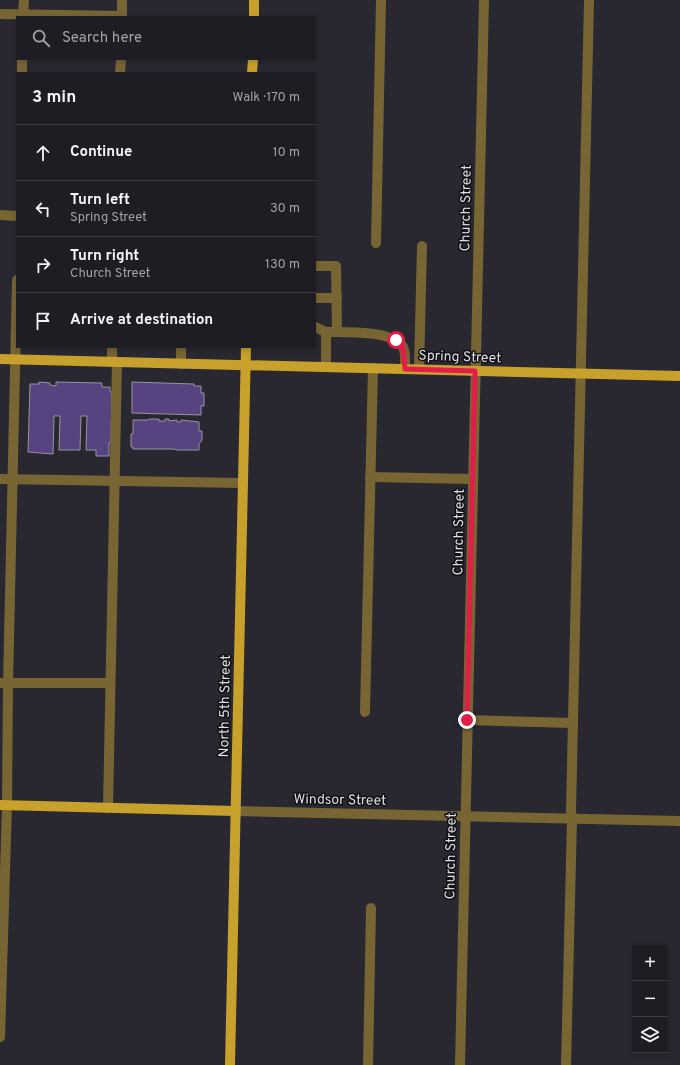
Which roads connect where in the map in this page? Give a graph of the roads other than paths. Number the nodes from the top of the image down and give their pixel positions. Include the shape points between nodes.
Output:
1 (24, 0) edge
2 (122, 0) edge
3 (254, 0) edge
4 (381, 0) edge
5 (484, 0) edge
6 (589, 0) edge
7 (0, 14) edge
8 (23, 16) edge
9 (122, 16) edge
10 (254, 16) edge
11 (22, 60) edge
12 (121, 60) edge
13 (252, 60) edge
14 (22, 72) edge
15 (120, 72) edge
16 (252, 72) edge
17 (0, 215) edge
18 (16, 216) edge
19 (376, 243) dead end
20 (422, 246) dead end
21 (316, 266) edge
22 (316, 298) dead end
23 (336, 298) junction
24 (16, 320) edge
25 (316, 327) edge
26 (326, 332) junction
27 (337, 332) junction
28 (112, 348) edge
29 (181, 348) edge
30 (246, 348) edge
31 (0, 359) edge
32 (15, 360) junction
33 (115, 362) junction
34 (181, 364) junction
35 (246, 364) junction
36 (326, 367) junction
37 (373, 368) junction
38 (405, 369) junction
39 (419, 369) junction
40 (475, 371) junction
41 (580, 374) junction
42 (680, 376) edge
43 (370, 476) junction
44 (0, 479) edge
45 (12, 479) junction
46 (473, 479) junction
47 (114, 481) junction
48 (243, 483) junction
49 (110, 683) junction
50 (4, 684) edge
51 (365, 712) dead end
52 (467, 720) junction
53 (573, 724) junction
54 (4, 805) edge
55 (108, 808) junction
56 (235, 811) junction
57 (465, 816) junction
58 (572, 819) junction
59 (680, 821) edge
60 (371, 908) dead end
61 (1, 926) edge
62 (0, 1037) edge
63 (230, 1065) edge
64 (368, 1065) edge
65 (460, 1065) edge
66 (566, 1065) edge

1 - 8 street
2 - 9 street
3 - 10 main road
4 - 19 street
5 - 40 street, Church Street
6 - 41 street
7 - 8 street
11 - 14 street
12 - 15 street
13 - 16 main road
17 - 18 street
20 - 39 street
21 - 23 street via 336,266
22 - 23 street
23 - 27 street
24 - 32 street
25 - 26 street
26 - 27 street
26 - 36 street
27 - 38 street via 375,334 396,340 403,348
28 - 33 street
29 - 34 street
30 - 35 main road, North 5th Street
31 - 32 main road, Spring Street
32 - 33 main road, Spring Street
32 - 45 street
33 - 34 main road, Spring Street
33 - 47 street
34 - 35 main road, Spring Street
35 - 36 main road, Spring Street
35 - 48 main road, North 5th Street
36 - 37 main road, Spring Street
37 - 38 main road, Spring Street
37 - 43 street
38 - 39 main road, Spring Street
39 - 40 main road, Spring Street
40 - 41 main road, Spring Street
40 - 46 street, Church Street
41 - 42 main road, Spring Street
41 - 53 street
43 - 46 street
43 - 51 street
44 - 45 street
45 - 47 street
45 - 50 street
46 - 52 street, Church Street
47 - 48 street
47 - 49 street
48 - 56 main road, North 5th Street
49 - 50 street
49 - 55 street
50 - 54 street
52 - 53 street
52 - 57 street, Church Street
53 - 58 street via 570,810
54 - 55 main road, Windsor Street
54 - 61 street
55 - 56 main road, Windsor Street
56 - 57 street, Windsor Street
56 - 63 main road, North 5th Street
57 - 58 street, Windsor Street
57 - 65 street, Church Street
58 - 59 street, Windsor Street
58 - 66 street
60 - 64 street
61 - 62 street

